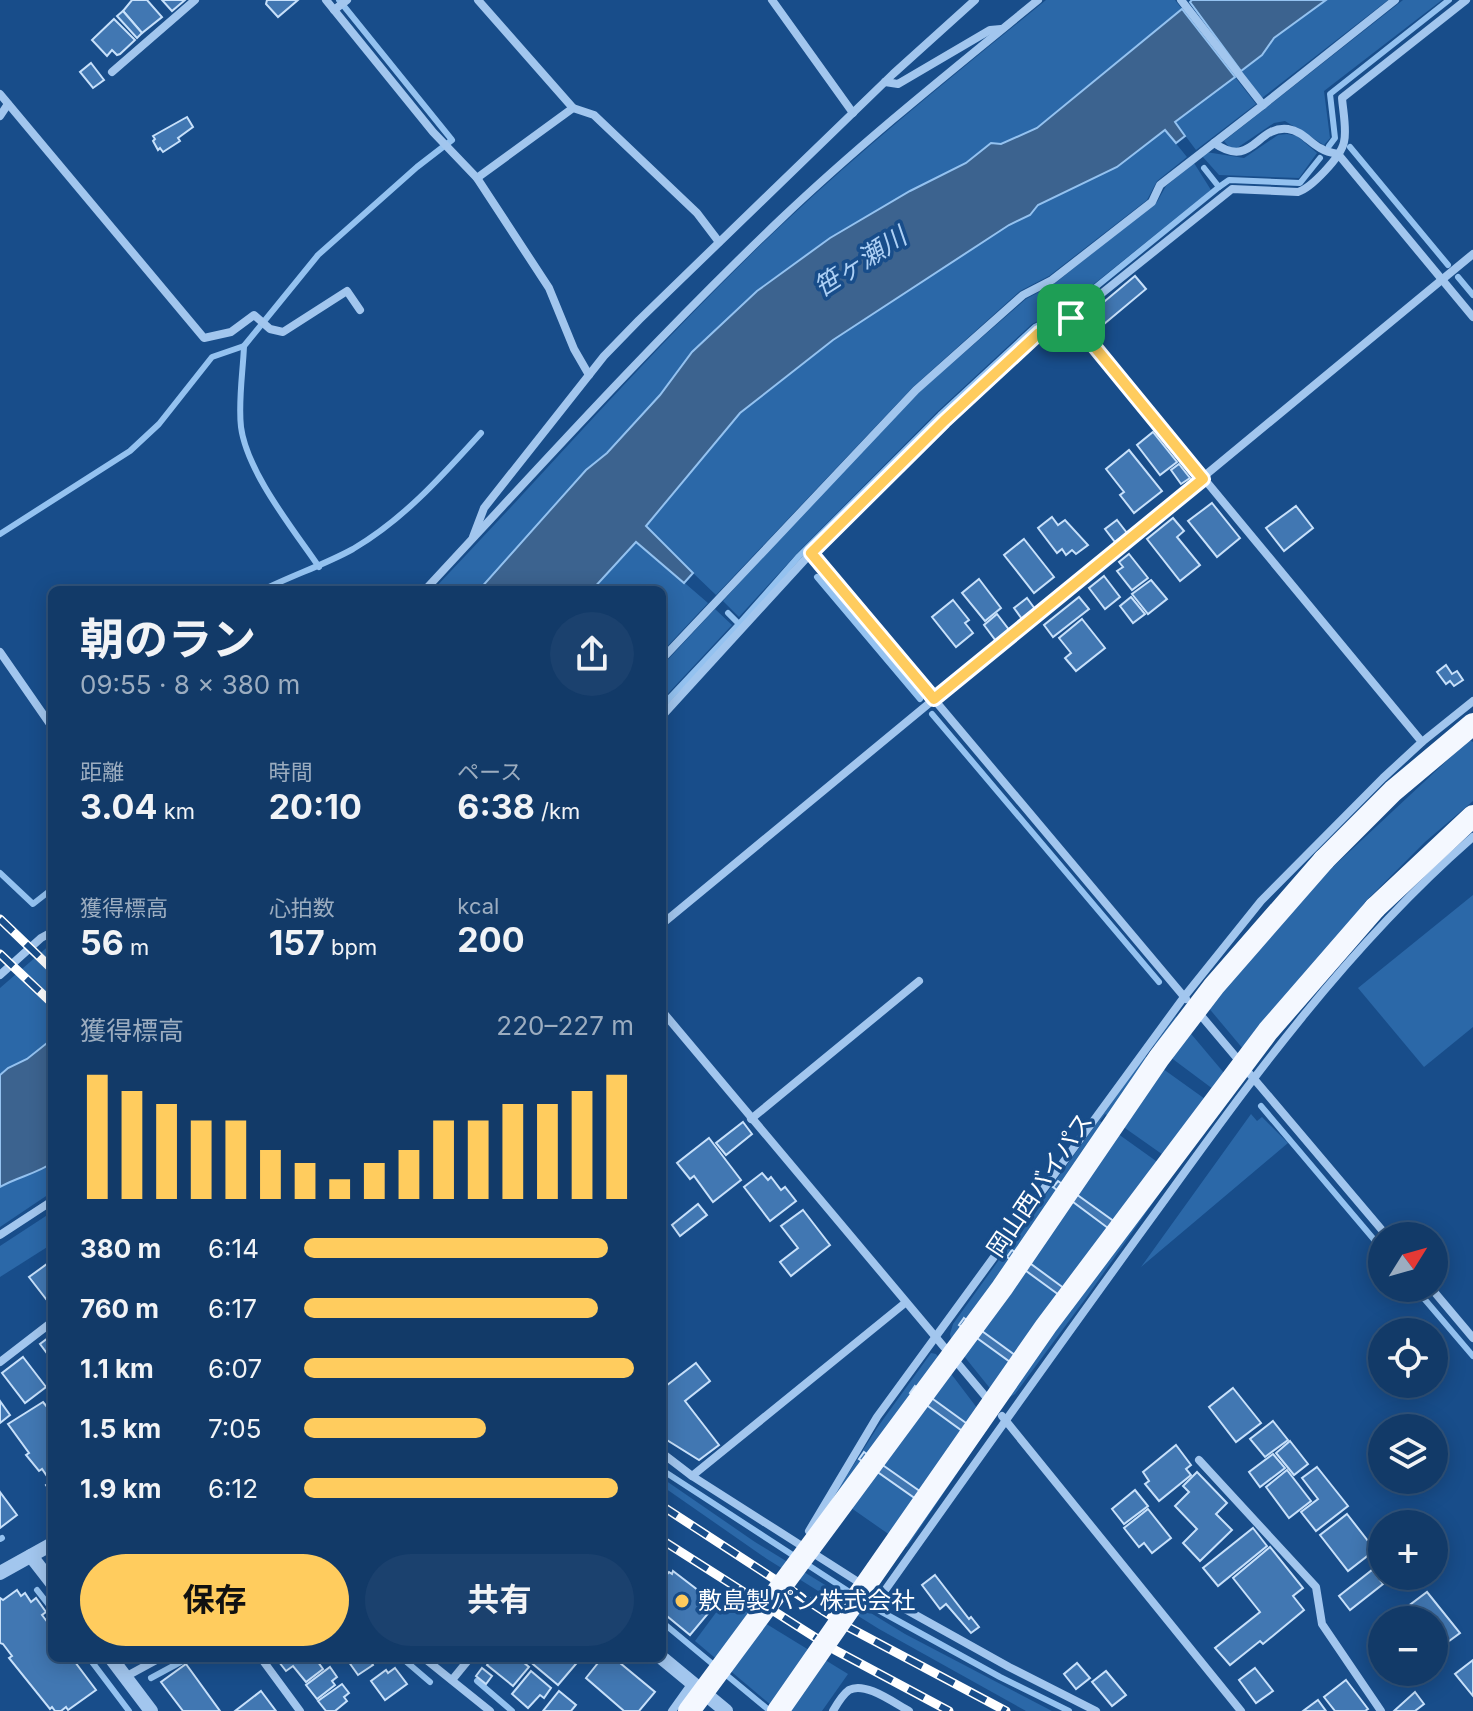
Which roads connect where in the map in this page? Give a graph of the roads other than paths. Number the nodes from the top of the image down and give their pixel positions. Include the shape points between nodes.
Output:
1 (195, 0) edge
2 (326, 0) edge
3 (347, 0) edge
4 (478, 0) edge
5 (772, 0) edge
6 (975, 0) edge
7 (1038, 0) edge
8 (1181, 0) edge
9 (1395, 0) edge
10 (1466, 0) edge
11 (334, 10) junction
12 (1003, 29) junction
13 (112, 72) dead end
14 (885, 82) junction
15 (0, 94) edge
16 (1261, 103) junction
17 (8, 104) junction
18 (573, 108) junction
19 (853, 113) junction
20 (0, 116) edge
21 (1214, 143) junction
22 (1338, 154) junction
23 (477, 178) junction
24 (719, 242) junction
25 (1473, 254) edge
26 (1442, 280) junction
27 (360, 310) dead end
28 (1473, 317) edge
29 (1071, 318) junction
30 (589, 375) junction
31 (1203, 479) junction
32 (471, 540) junction
33 (811, 553) junction
34 (429, 586) edge
35 (0, 652) edge
36 (666, 655) edge
37 (934, 699) junction
38 (1473, 701) edge
39 (666, 712) edge
40 (48, 721) edge
41 (1473, 724) edge
42 (1422, 742) junction
43 (1473, 816) edge
44 (1473, 837) edge
45 (666, 921) edge
46 (48, 934) edge
47 (0, 975) edge
48 (919, 981) dead end
49 (1184, 997) junction
50 (666, 1016) edge
51 (1253, 1077) junction
52 (751, 1119) junction
53 (48, 1204) edge
54 (1375, 1222) edge
55 (0, 1235) edge
56 (1443, 1302) edge
57 (905, 1303) junction
58 (48, 1325) edge
59 (935, 1337) junction
60 (1473, 1338) edge
61 (0, 1362) edge
62 (1005, 1420) junction
63 (666, 1456) edge
64 (1199, 1460) dead end
65 (692, 1476) junction
66 (48, 1546) edge
67 (801, 1546) junction
68 (31, 1556) junction
69 (0, 1573) edge
70 (48, 1578) edge
71 (881, 1596) junction
72 (666, 1661) edge
73 (114, 1662) edge
74 (153, 1662) edge
75 (264, 1662) edge
76 (429, 1662) edge
77 (467, 1662) edge
78 (125, 1677) junction
79 (452, 1680) junction
80 (692, 1683) junction
81 (151, 1711) edge
82 (300, 1711) edge
83 (490, 1711) edge
84 (672, 1711) edge
85 (689, 1711) edge
86 (726, 1711) edge
87 (778, 1711) edge
88 (833, 1711) edge
89 (909, 1711) edge
90 (1096, 1711) edge
91 (1241, 1711) edge
92 (1381, 1711) edge

1 - 13 street
2 - 11 street
3 - 11 street
4 - 18 street
5 - 19 street
6 - 14 street
7 - 12 street
8 - 16 street
9 - 16 street
10 - 22 street via 1342,98 1345,142
11 - 23 street
12 - 14 street via 990,30 898,84
12 - 32 street via 783,218 694,304
14 - 19 street
15 - 17 street
16 - 21 street
17 - 20 street
17 - 27 street via 204,338 231,332 254,315 283,332 347,291
18 - 23 street
18 - 24 street via 594,115 697,213
19 - 24 street
21 - 22 street via 1234,153 1245,151 1286,128 1321,150
21 - 36 street via 1160,185 1152,202 1052,280 1023,295 916,390
22 - 26 street
22 - 29 street via 1308,189 1232,189
23 - 30 street via 549,288
24 - 30 street
25 - 26 street
26 - 28 street
26 - 31 street
29 - 31 street
29 - 33 street via 1039,333
30 - 32 street via 484,508
31 - 37 street
31 - 42 street
32 - 34 street
33 - 37 street
33 - 39 street
35 - 40 street
37 - 45 street
37 - 49 street
38 - 42 street
41 - 85 highway, 岡山西バイパス, bridge via 1393,791 1324,860 1214,986 1002,1288
42 - 49 street via 1261,901
43 - 87 highway, bridge via 1375,908 1268,1031 1046,1326
44 - 51 street via 1386,919
46 - 47 street
48 - 52 street
49 - 51 street
49 - 59 street
50 - 52 street
51 - 54 street
51 - 62 street
52 - 57 street
53 - 55 street
56 - 60 street
57 - 59 street
57 - 65 street
58 - 61 street
59 - 62 street
59 - 67 street via 877,1417
62 - 71 street
62 - 91 street
63 - 65 street
64 - 92 street via 1316,1587 1322,1624
65 - 67 street
66 - 68 street
67 - 71 street
68 - 69 street
68 - 70 street
71 - 90 street
72 - 80 street
73 - 78 street
74 - 78 street
75 - 82 street
76 - 79 street
77 - 79 street
78 - 81 street
79 - 83 street
80 - 84 street
80 - 86 street
88 - 89 street via 852,1688 864,1688

